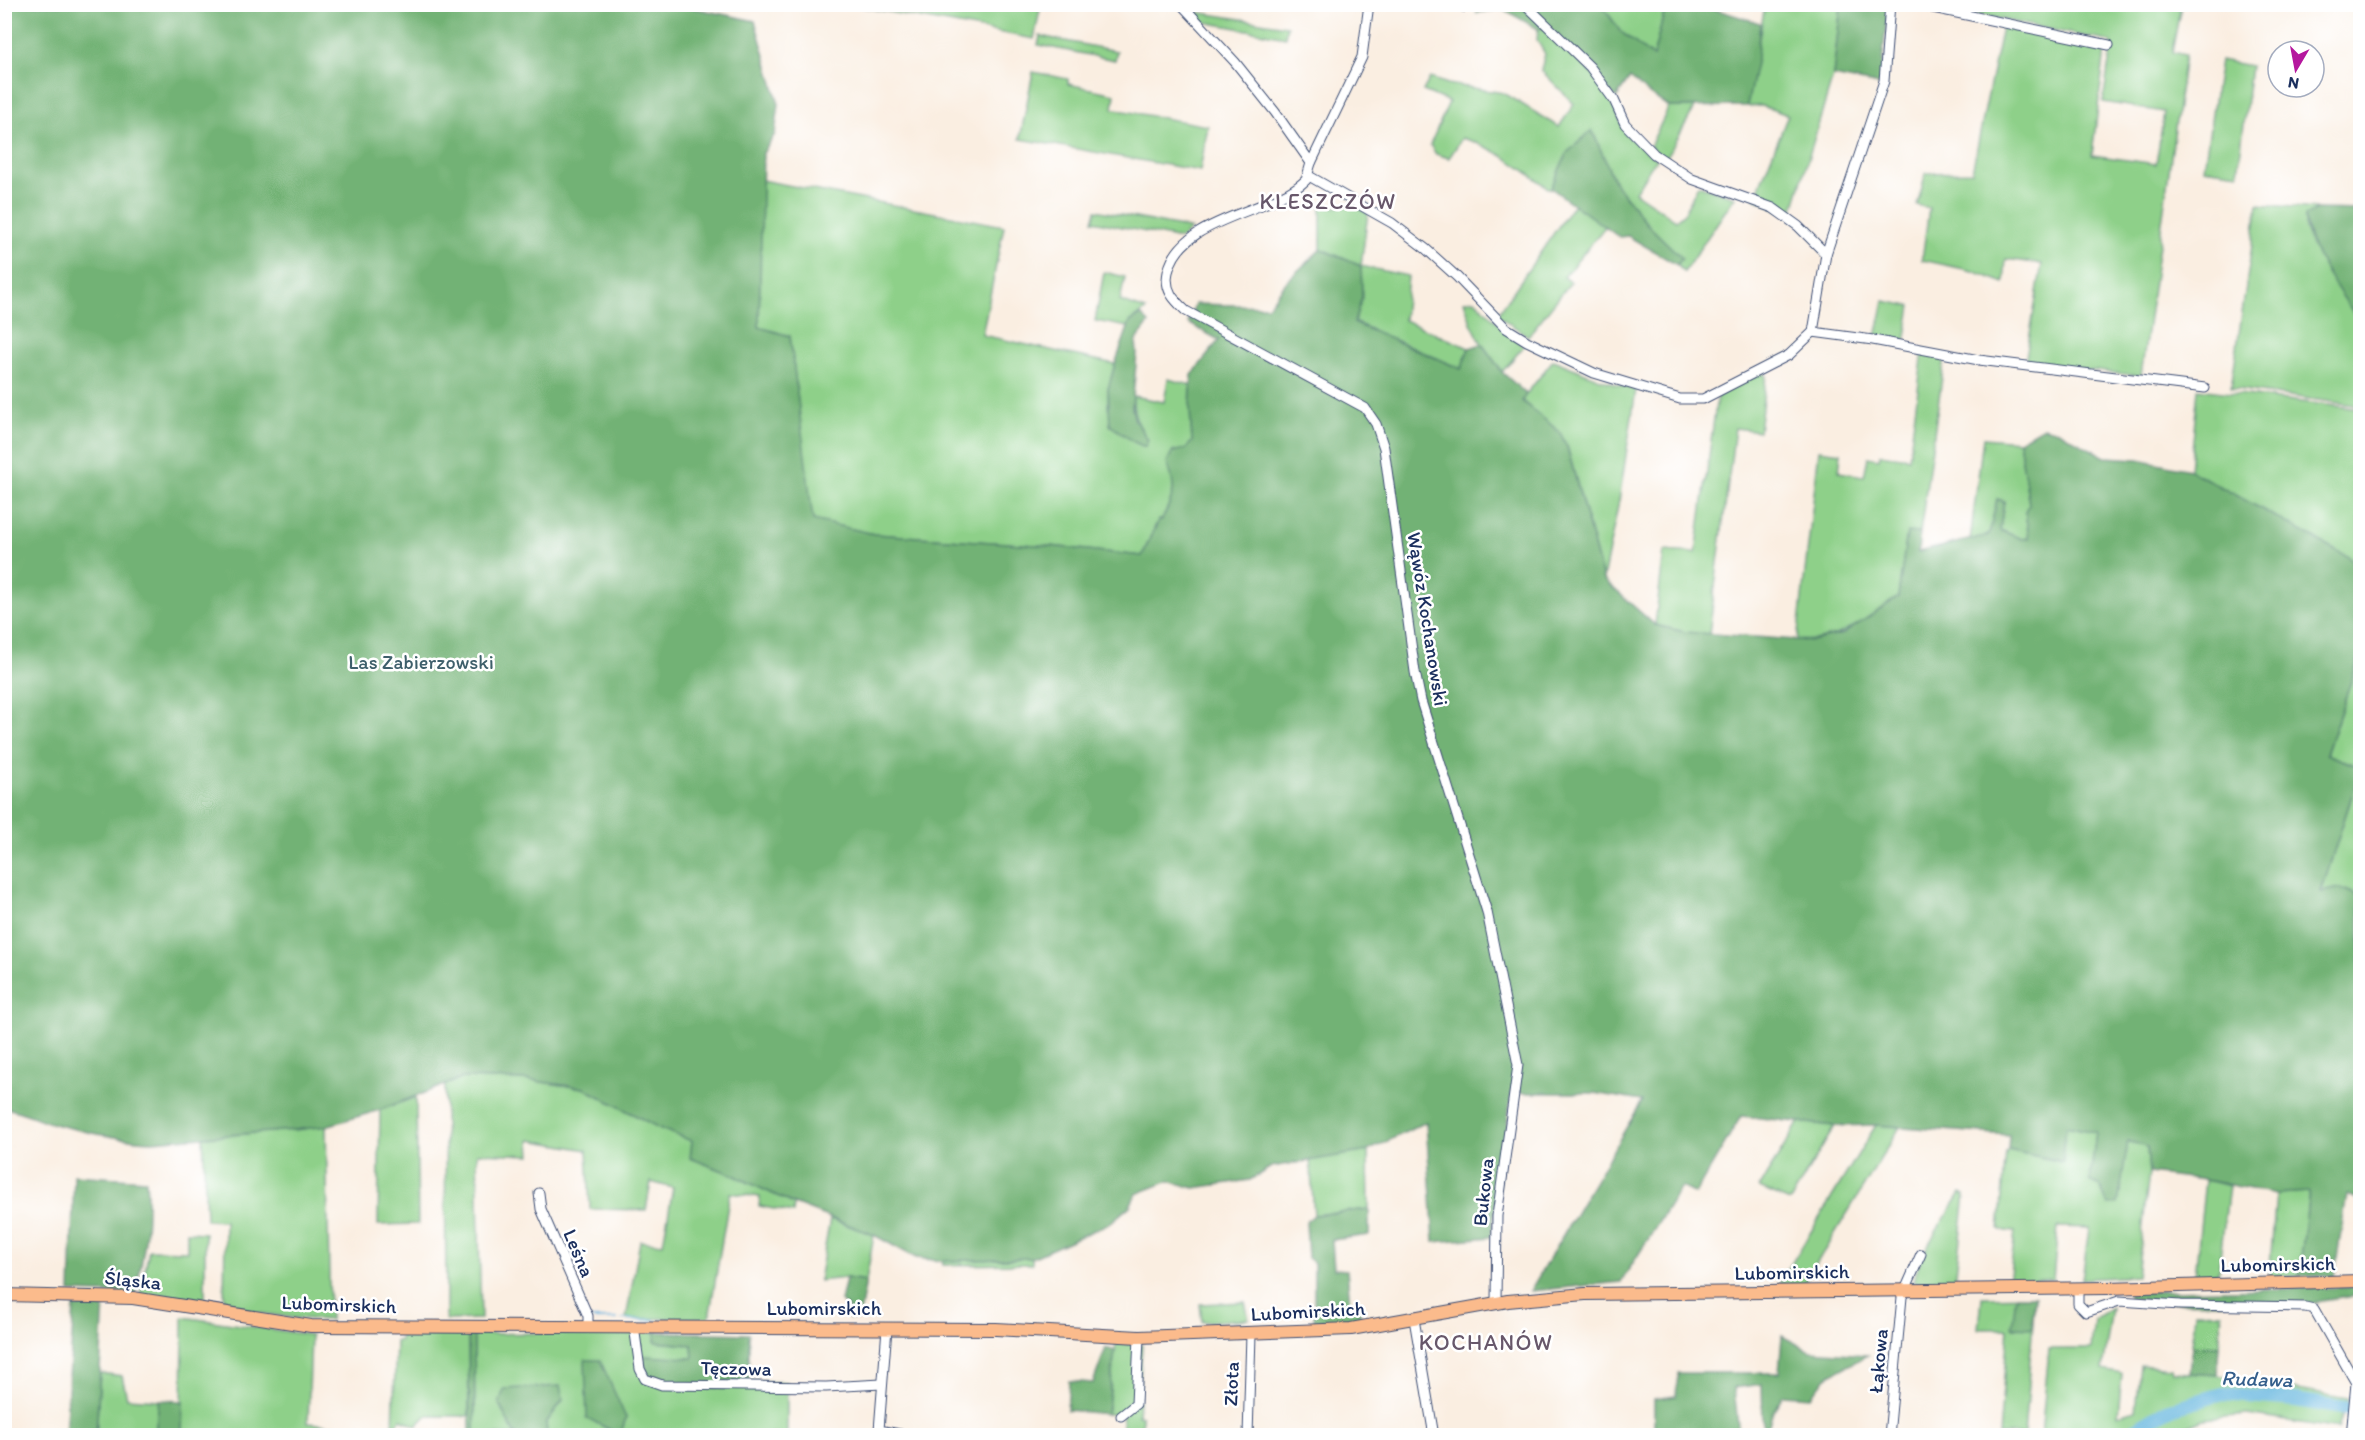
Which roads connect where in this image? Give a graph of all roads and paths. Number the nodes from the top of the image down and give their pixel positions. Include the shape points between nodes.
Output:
1 (1180, 4) edge
2 (1369, 4) edge
3 (1440, 4) edge
4 (1479, 4) edge
5 (1525, 4) edge
6 (1890, 4) edge
7 (1914, 4) edge
8 (2109, 45) dead end
9 (1311, 163) junction
10 (1309, 176) junction
11 (1826, 254) junction
12 (1813, 332) junction
13 (2205, 388) dead end
14 (1516, 1086) joint
15 (538, 1193) dead end
16 (1921, 1254) dead end
17 (2361, 1281) edge
18 (2078, 1288) junction
19 (1904, 1290) junction
20 (4, 1295) edge
21 (1496, 1303) junction
22 (256, 1318) joint
23 (1413, 1319) junction
24 (588, 1326) junction
25 (634, 1326) junction
26 (887, 1328) junction
27 (1251, 1334) junction
28 (1139, 1337) junction
29 (882, 1384) junction
30 (1120, 1416) dead end
31 (910, 1436) edge
32 (1248, 1436) edge
33 (1434, 1436) edge
34 (1889, 1436) edge
35 (2351, 1436) edge

1 - 9 street via 1235,62
2 - 9 street via 1362,57
3 - 4 street
5 - 11 street via 1590,68 1614,100 1625,124 1654,154 1692,179 1773,208
6 - 11 street via 1884,81
7 - 8 street
9 - 10 street
10 - 12 street via 1392,223 1426,249 1506,328 1594,373 1680,399 1703,399 1789,355
10 - 14 street, Wąwóz Kochanowski via 1297,187 1183,244 1170,263 1167,277 1172,299 1186,311 1365,408 1376,424 1384,448 1421,701 1496,949 1518,1065
11 - 12 street
12 - 13 street via 1979,360
14 - 21 street, Bukowa via 1497,1216
15 - 24 street, Leśna via 541,1209 588,1316
16 - 19 street, Łąkowa
17 - 18 main road, Lubomirskich
18 - 19 main road, Lubomirskich
18 - 35 street via 2078,1304 2086,1312 2119,1301 2314,1309 2354,1377 2356,1399
19 - 21 main road, Lubomirskich via 1605,1293
19 - 34 street, Łąkowa
20 - 22 main road, Śląska via 133,1298
21 - 23 main road, Lubomirskich
22 - 24 main road, Lubomirskich via 331,1327
23 - 27 main road, Lubomirskich via 1341,1330
23 - 33 street
24 - 25 main road, Lubomirskich
25 - 26 main road, Lubomirskich
25 - 29 street, Tęczowa via 640,1369 645,1379 662,1385
26 - 28 main road, Lubomirskich
26 - 29 street
27 - 28 main road, Lubomirskich
27 - 32 street, Złota
28 - 30 street via 1136,1404
29 - 31 street via 879,1430

